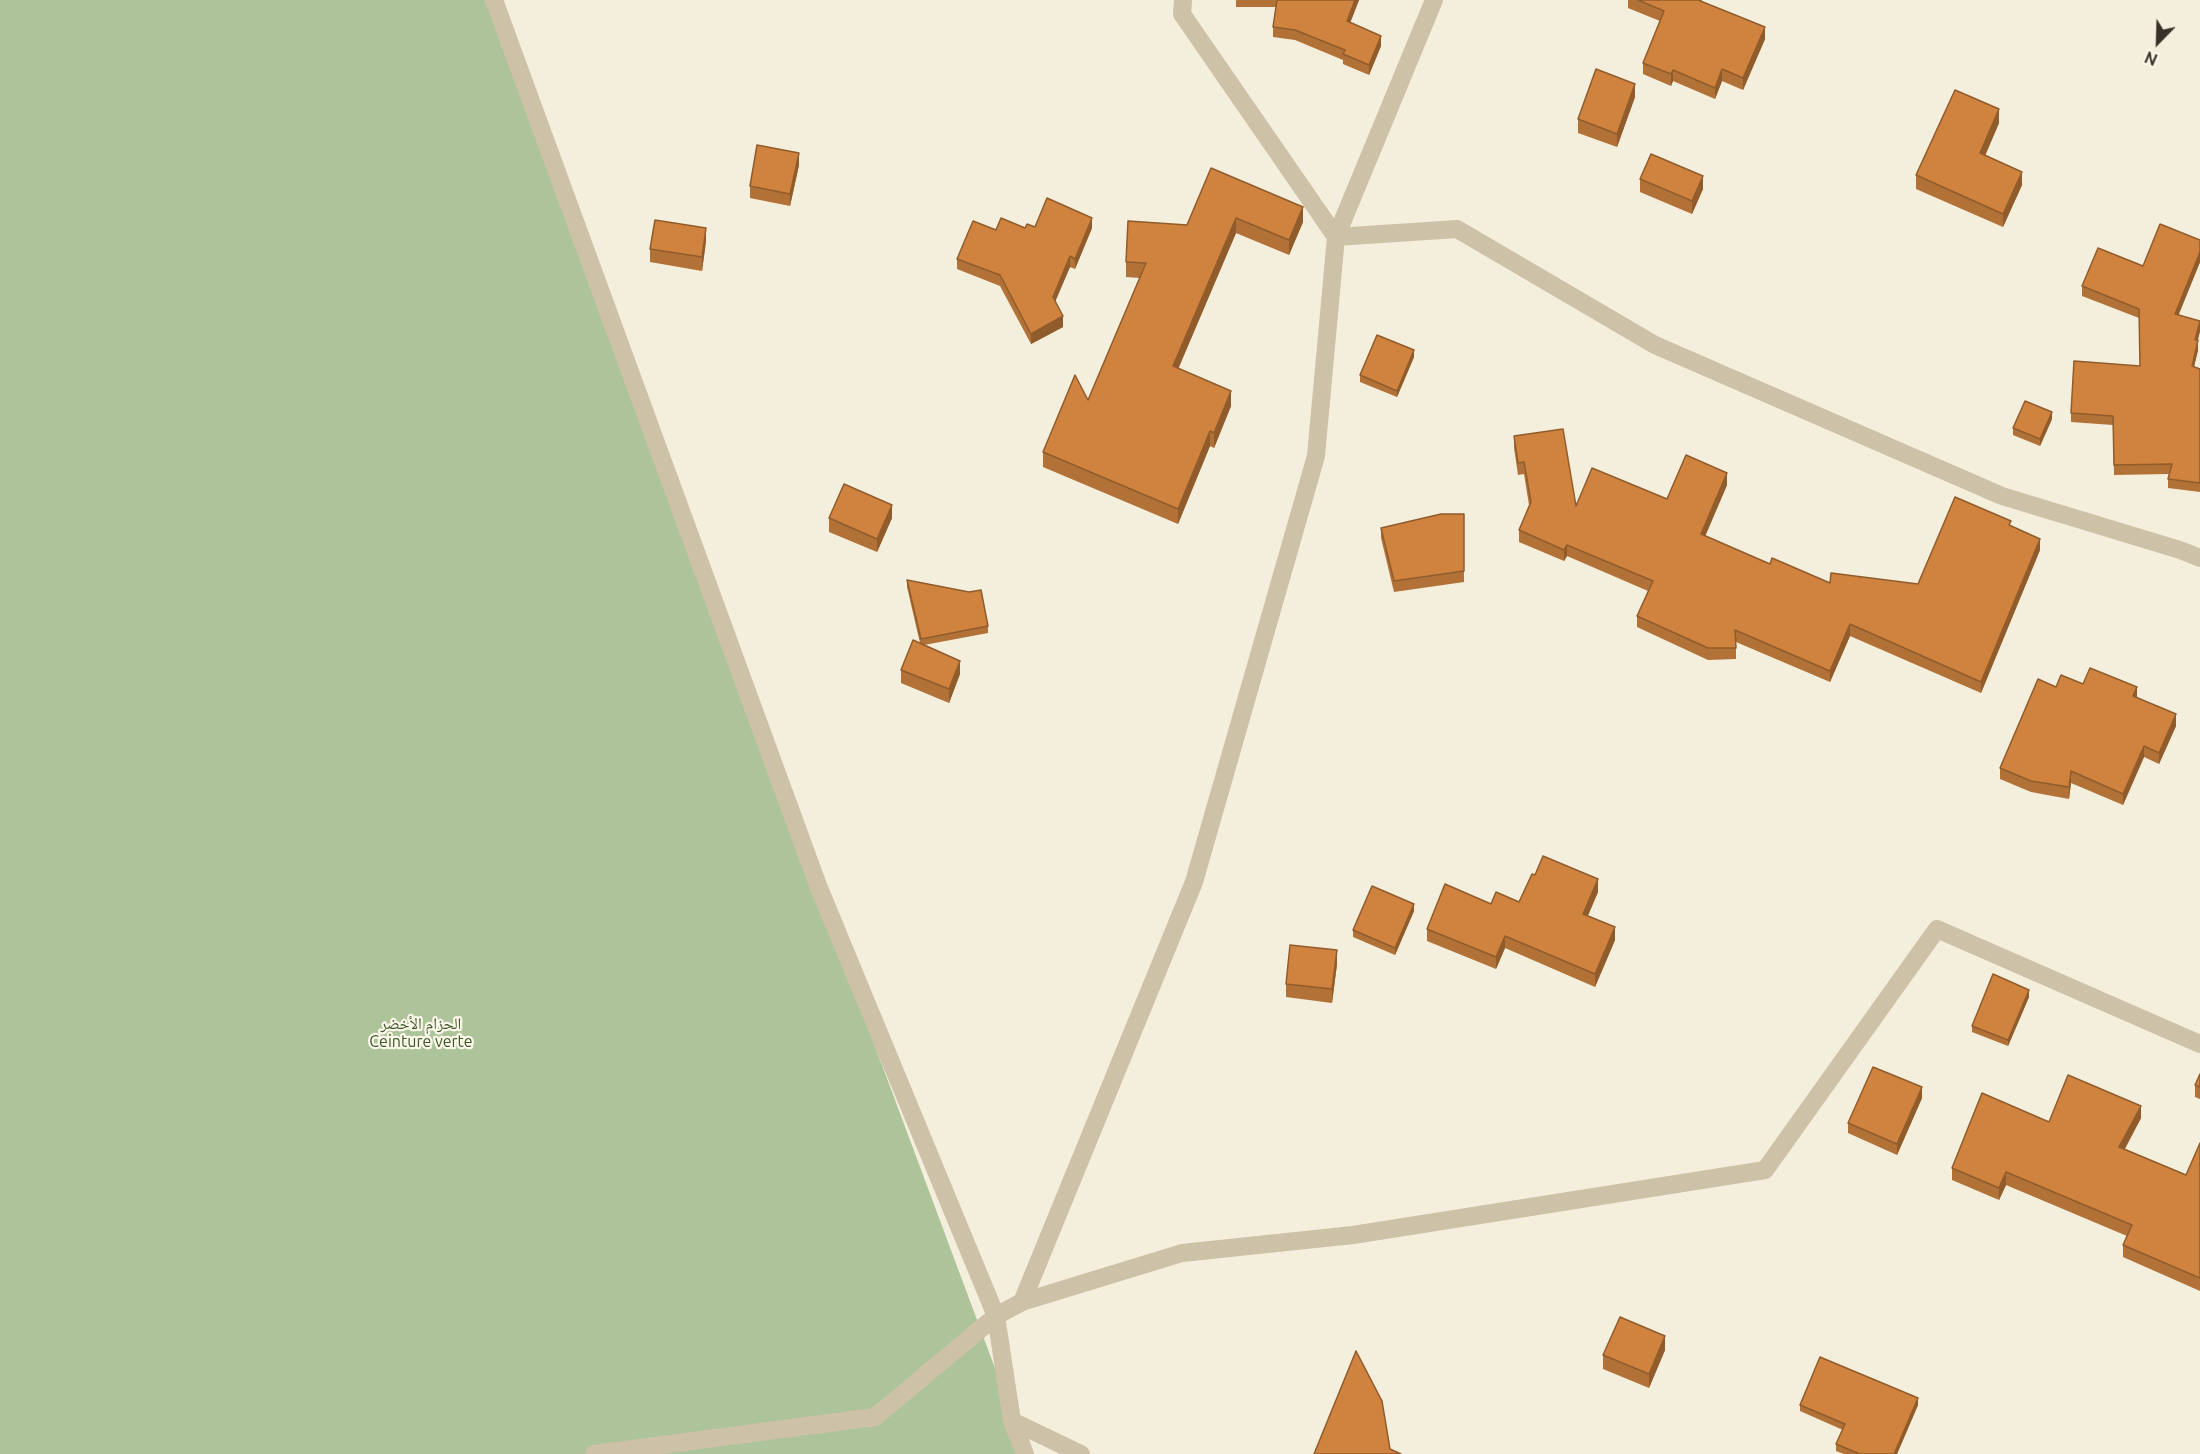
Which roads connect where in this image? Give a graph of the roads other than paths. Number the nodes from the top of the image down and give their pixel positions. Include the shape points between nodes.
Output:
1 (494, 0) edge
2 (1184, 0) edge
3 (1434, 0) edge
4 (1336, 237) junction
5 (2200, 541) edge
6 (2180, 550) junction
7 (2200, 558) edge
8 (2200, 1044) edge
9 (1022, 1302) junction
10 (996, 1316) junction
11 (1012, 1422) junction
12 (594, 1454) edge
13 (1025, 1454) edge
14 (1081, 1454) edge

1 - 10 street via 819,888
2 - 4 street via 1182,14
3 - 4 street
4 - 6 street via 1457,229 1654,345 2002,496
4 - 9 street via 1316,456 1194,882
5 - 6 street
6 - 7 street
8 - 9 street via 1937,929 1765,1170 1353,1235 1182,1252
9 - 10 street
10 - 11 street
10 - 12 street via 875,1417
11 - 13 street
11 - 14 street

